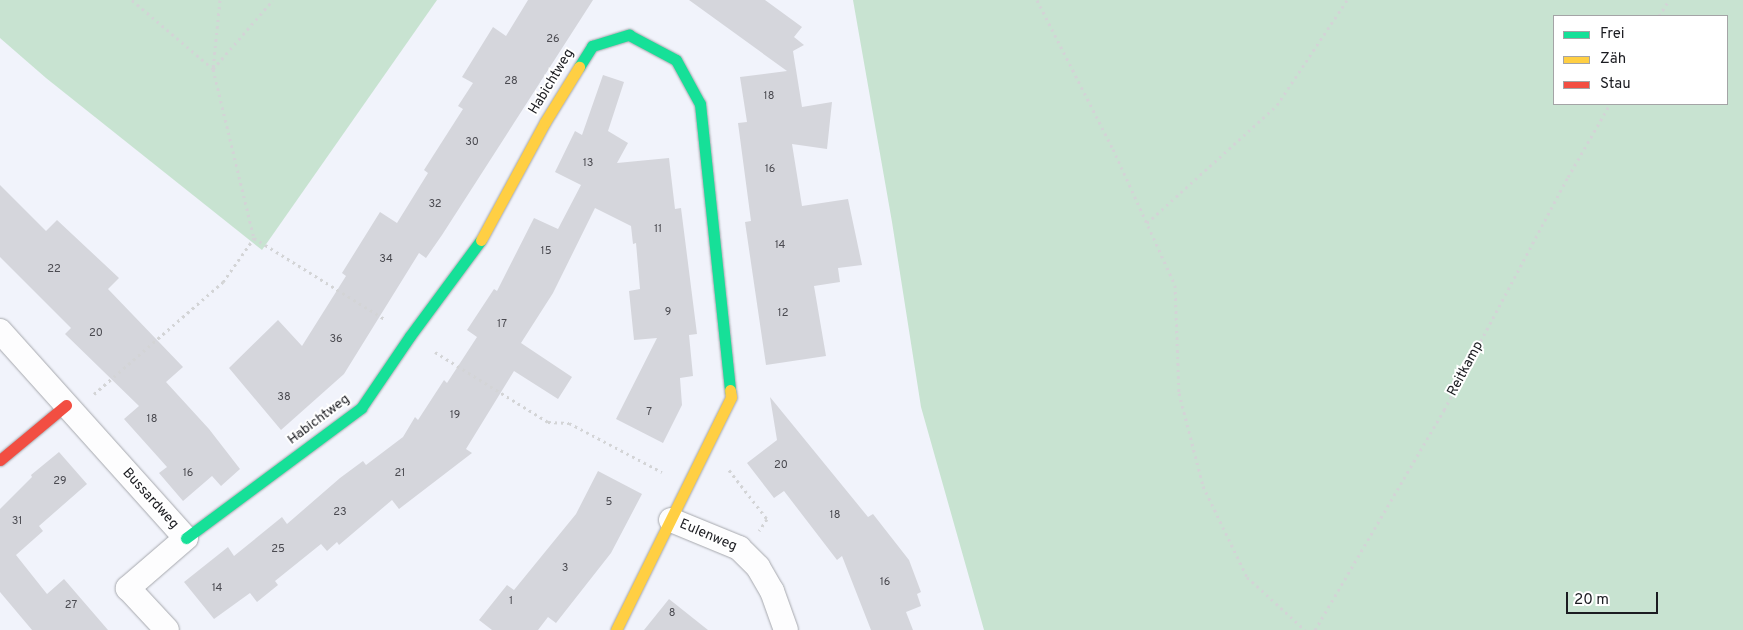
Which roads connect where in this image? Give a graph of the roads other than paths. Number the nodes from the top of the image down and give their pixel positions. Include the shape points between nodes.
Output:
1 (0, 331) edge
2 (66, 405) junction
3 (0, 460) edge
4 (671, 520) junction
5 (186, 538) junction
6 (167, 630) edge
7 (616, 630) edge
8 (786, 630) edge

1 - 2 street, Bussardweg
2 - 3 street
2 - 5 street, Bussardweg
4 - 5 street, Habichtweg via 731,397 700,104 676,60 630,36 592,46 545,122 488,231 361,408
4 - 7 street, Habichtweg
4 - 8 street, Eulenweg via 739,548 758,567 772,591
5 - 6 street, Bussardweg via 128,588

